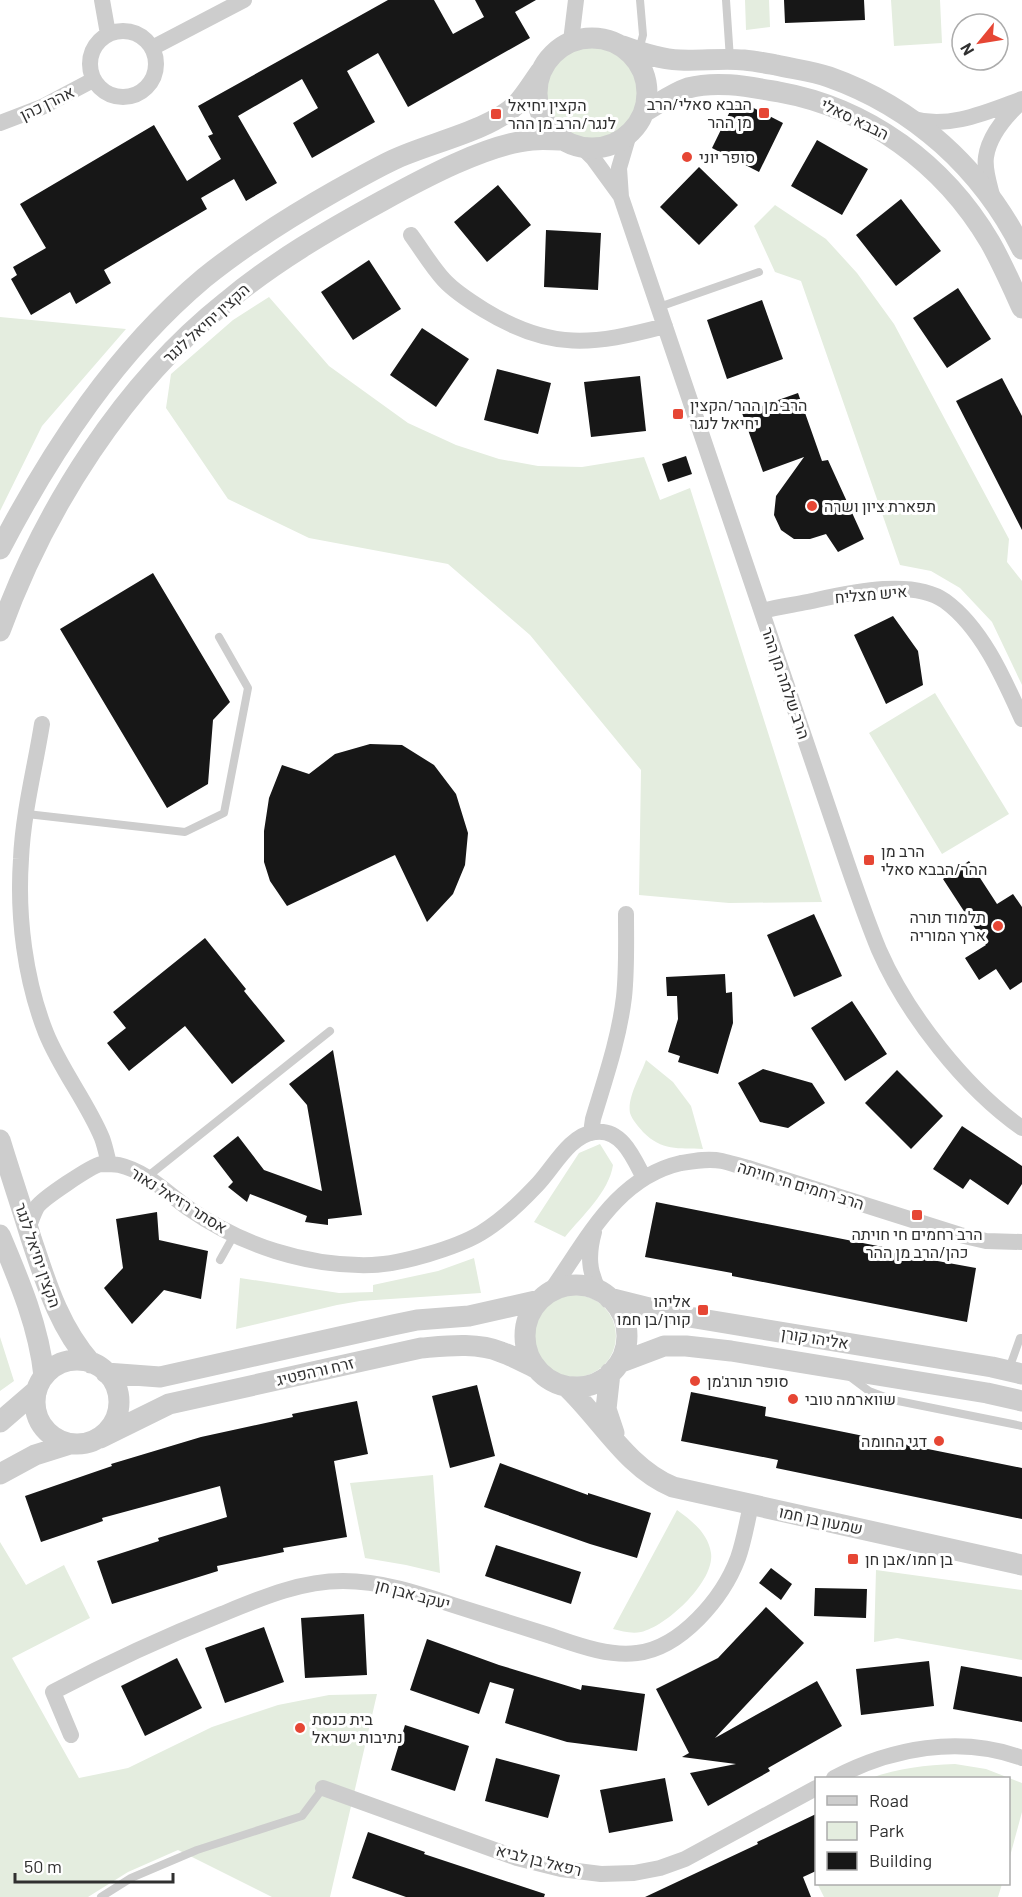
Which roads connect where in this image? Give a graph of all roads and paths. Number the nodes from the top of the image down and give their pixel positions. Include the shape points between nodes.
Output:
1 (102, 0) edge
2 (244, 0) edge
3 (576, 0) edge
4 (640, 0) edge
5 (726, 0) edge
6 (108, 34) junction
7 (572, 41) junction
8 (152, 48) junction
9 (631, 49) junction
10 (730, 60) junction
11 (541, 71) junction
12 (93, 80) junction
13 (1022, 100) edge
14 (644, 112) junction
15 (909, 118) junction
16 (0, 123) edge
17 (629, 135) junction
18 (573, 143) junction
19 (621, 197) junction
20 (994, 202) junction
21 (411, 235) dead end
22 (1022, 249) edge
23 (759, 272) dead end
24 (659, 307) junction
25 (1022, 308) edge
26 (665, 326) junction
27 (0, 549) edge
28 (762, 611) junction
29 (0, 631) edge
30 (219, 637) dead end
31 (1022, 719) edge
32 (42, 724) dead end
33 (27, 814) junction
34 (626, 914) dead end
35 (330, 1031) dead end
36 (1022, 1128) edge
37 (591, 1133) junction
38 (0, 1140) edge
39 (109, 1164) junction
40 (147, 1178) junction
41 (644, 1179) junction
42 (597, 1222) junction
43 (28, 1228) junction
44 (0, 1235) edge
45 (234, 1235) junction
46 (1022, 1242) edge
47 (220, 1260) dead end
48 (604, 1295) junction
49 (545, 1296) junction
50 (1022, 1338) edge
51 (99, 1368) junction
52 (536, 1368) junction
53 (614, 1368) junction
54 (839, 1369) junction
55 (1015, 1372) edge
56 (40, 1383) junction
57 (566, 1386) junction
58 (1022, 1401) edge
59 (0, 1422) edge
60 (1022, 1426) edge
61 (100, 1438) junction
62 (70, 1444) junction
63 (629, 1456) junction
64 (0, 1474) edge
65 (751, 1505) junction
66 (1022, 1565) edge
67 (71, 1735) dead end
68 (1022, 1758) edge
69 (838, 1777) edge
70 (323, 1788) joint
71 (815, 1789) edge
72 (101, 1897) edge

1 - 6 street
2 - 8 street
3 - 7 street
4 - 9 lane via 644,35
5 - 10 lane
6 - 8 street via 128,31 146,40
6 - 12 street via 99,40 89,58
7 - 9 street via 606,39
7 - 11 street via 559,48
8 - 12 street via 156,71 143,91 122,98 100,89
9 - 10 street, הבבא סאלי via 680,60
9 - 14 street via 645,75 648,94
10 - 15 street, הבבא סאלי via 828,76
11 - 18 street via 537,86 540,110 552,130
11 - 27 street, הקצין יחיאל לנגר via 516,104 498,117 393,160 344,186 286,220 204,278 135,346 103,384 39,477
12 - 16 street, אהרן כהן via 42,107
13 - 15 street via 962,120 926,123
13 - 20 street via 991,140 985,158
14 - 17 street
14 - 25 street, הבבא סאלי via 687,89 742,85 820,101 882,129 920,157 966,207 990,242
15 - 20 street, הבבא סאלי via 937,138
17 - 18 street via 598,148
17 - 19 street via 619,168
18 - 19 street via 593,158
18 - 29 street, הקצין יחיאל לנגר via 532,140 508,144 450,166 303,246 224,302 158,366 96,445 25,568
19 - 24 street, הרב שלמה מן ההר
20 - 22 street, הבבא סאלי
21 - 26 street via 445,281 509,325 550,339 580,342 623,337
23 - 24 lane
24 - 26 street, הרב שלמה מן ההר
26 - 28 street, הרב שלמה מן ההר
28 - 31 street, איש מצליח via 849,593 921,590 944,600 965,620 999,669
28 - 36 street, הרב שלמה מן ההר via 879,950 915,1012 954,1065 983,1096
30 - 33 lane via 248,688 224,813 185,832
32 - 33 street
33 - 39 street via 21,889 23,930 36,1005 58,1059 102,1138
34 - 37 street via 624,998
35 - 40 lane
37 - 41 street via 609,1133 622,1141
37 - 45 street, אסתר רזיאל נאור via 581,1136 536,1187 480,1234 412,1258 374,1265 316,1262
38 - 43 street, הקצין יחיאל לנגר
39 - 40 street, אסתר רזיאל נאור via 128,1167
39 - 43 street, אסתר רזיאל נאור via 99,1164 48,1197 38,1206
40 - 45 street, אסתר רזיאל נאור
41 - 42 street, הרב רחמים חי חויתה via 622,1195
41 - 46 street, הרב רחמים חי חויתה via 663,1167 720,1160 960,1235 986,1241
42 - 48 street via 589,1251 595,1283
42 - 49 street
43 - 51 street, הקצין יחיאל לנגר via 66,1329 77,1347
44 - 56 street, הקצין יחיאל לנגר via 39,1342
45 - 47 lane
48 - 49 street via 584,1286 566,1286
48 - 53 street via 618,1308 626,1335 624,1350
48 - 55 street, אליהו קורן via 677,1315
49 - 51 street, זרח ורהפטיג via 469,1316 393,1324 160,1377
49 - 52 street via 531,1312 526,1326 525,1341
50 - 55 lane
51 - 56 street via 78,1360 65,1362 53,1367
51 - 61 street via 114,1383 119,1407 116,1419
52 - 57 street via 555,1383
52 - 61 street, זרח ורהפטיג via 486,1347 421,1348 169,1404
53 - 54 street, אליהו קורן via 664,1346 686,1346
53 - 57 street via 601,1381
53 - 63 street, שמעון בן חמו via 606,1409 614,1435
54 - 58 street, אליהו קורן
54 - 60 lane via 869,1391 893,1400
56 - 59 street
56 - 62 street via 35,1404 38,1418 45,1430
57 - 63 street, שמעון בן חמו
61 - 62 street
62 - 64 street via 35,1455
63 - 65 street, שמעון בן חמו via 644,1471 673,1487
65 - 66 street, שמעון בן חמו
65 - 67 street, יעקב אבן חן via 737,1558 711,1603 696,1622 653,1650 621,1653 592,1648 378,1583 315,1582 283,1590 162,1638 53,1692
68 - 69 street via 981,1748 923,1748 869,1762
70 - 71 street, רפאל בן לביא via 517,1858 601,1874 634,1873 685,1859
70 - 72 lane via 302,1816 197,1850 131,1878

